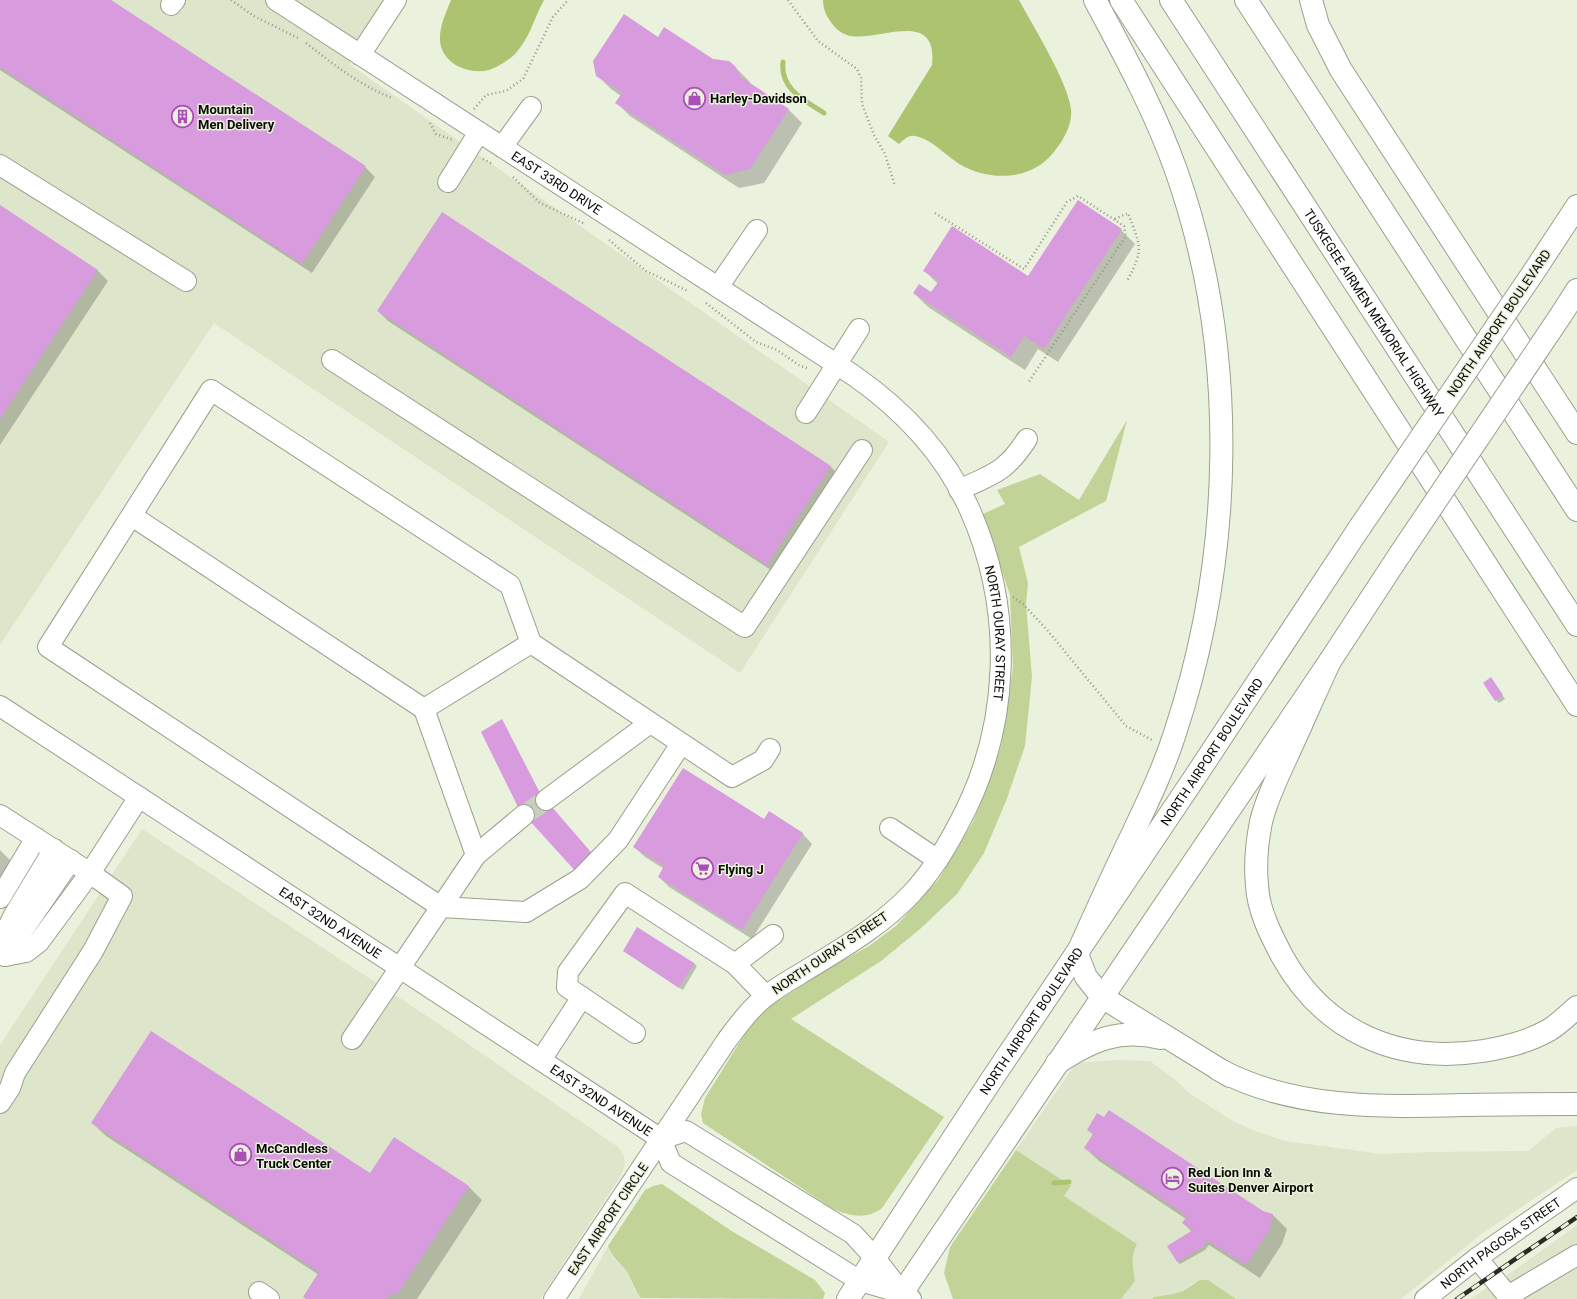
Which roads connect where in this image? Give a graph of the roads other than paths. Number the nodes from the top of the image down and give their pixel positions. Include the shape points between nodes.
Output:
1 (276, 0) edge
2 (396, 0) edge
3 (1096, 0) edge
4 (1121, 0) edge
5 (1171, 0) edge
6 (1246, 0) edge
7 (1311, 0) edge
8 (360, 55) junction
9 (531, 107) dead end
10 (472, 128) junction
11 (500, 156) junction
12 (0, 165) edge
13 (448, 182) dead end
14 (1577, 206) edge
15 (757, 230) dead end
16 (186, 281) dead end
17 (718, 287) junction
18 (1577, 290) edge
19 (859, 329) dead end
20 (332, 360) dead end
21 (832, 372) junction
22 (806, 413) dead end
23 (1577, 433) edge
24 (1027, 439) dead end
25 (862, 450) dead end
26 (959, 490) junction
27 (1577, 510) edge
28 (132, 516) junction
29 (1577, 625) edge
30 (531, 643) junction
31 (1330, 661) junction
32 (1577, 705) edge
33 (0, 706) edge
34 (424, 709) junction
35 (650, 723) junction
36 (681, 744) junction
37 (770, 749) dead end
38 (139, 797) junction
39 (546, 800) tunnel mouth
40 (0, 815) edge
41 (524, 815) tunnel mouth
42 (890, 828) dead end
43 (36, 838) junction
44 (54, 849) junction
45 (476, 855) junction
46 (71, 860) junction
47 (938, 860) junction
48 (90, 873) junction
49 (0, 898) edge
50 (441, 907) junction
51 (773, 935) dead end
52 (1077, 954) junction
53 (2, 956) edge
54 (735, 964) junction
55 (400, 968) junction
56 (766, 996) junction
57 (582, 997) junction
58 (1102, 997) junction
59 (1577, 1007) edge
60 (635, 1033) dead end
61 (352, 1039) dead end
62 (541, 1060) junction
63 (1057, 1063) junction
64 (1230, 1076) junction
65 (0, 1103) edge
66 (1577, 1104) edge
67 (662, 1138) junction
68 (1577, 1188) edge
69 (1577, 1255) edge
70 (875, 1258) junction
71 (1477, 1258) junction
72 (860, 1281) junction
73 (904, 1297) edge
74 (554, 1299) edge
75 (848, 1299) edge
76 (1425, 1299) edge

1 - 8 street, EAST 33RD DRIVE
2 - 8 street
3 - 52 main road via 1155,120 1177,173 1189,212 1207,292 1216,352 1221,414 1221,461 1210,594 1182,710 1160,774
4 - 32 main road
5 - 29 main road, TUSKEGEE AIRMEN MEMORIAL HIGHWAY
6 - 27 main road
7 - 23 main road via 1318,24 1341,70
8 - 10 street, EAST 33RD DRIVE
9 - 11 street
10 - 11 street, EAST 33RD DRIVE
10 - 13 street via 468,150
11 - 17 street, EAST 33RD DRIVE
12 - 16 street
14 - 52 main road, NORTH AIRPORT BOULEVARD, bridge via 1360,527
15 - 17 street
17 - 21 street, EAST 33RD DRIVE
18 - 31 main road, bridge
19 - 21 street
20 - 25 street via 745,626
21 - 22 street
21 - 26 street, NORTH OURAY STREET via 871,387 902,414 930,446
24 - 26 street via 1016,456 1002,470
26 - 47 street, NORTH OURAY STREET via 969,507 982,544 996,598 1001,647 1000,691 994,731 982,773 966,811
28 - 30 street via 211,390 510,585
28 - 34 street
28 - 50 street via 48,647
30 - 34 street
30 - 35 street
31 - 58 main road
31 - 59 main road via 1272,790 1261,822 1257,885 1260,903 1275,942 1293,976 1326,1011 1360,1035 1384,1045 1431,1054 1465,1054 1520,1043 1550,1029
33 - 38 street, EAST 32ND AVENUE
34 - 45 street
35 - 36 street
35 - 39 street
36 - 37 street via 732,777 763,760
36 - 50 street via 618,840 580,879 526,912
38 - 48 street
38 - 55 street, EAST 32ND AVENUE
40 - 43 street
41 - 45 street
42 - 47 street
43 - 44 street
43 - 49 street
44 - 46 street
44 - 53 street via 10,922
45 - 50 street
46 - 48 street
46 - 53 street
47 - 56 street, NORTH OURAY STREET via 912,893 872,928
48 - 53 street via 39,942 26,952
48 - 65 street via 122,896 93,951 15,1073 10,1088
50 - 55 street
51 - 54 street
52 - 58 main road via 1086,977
52 - 70 main road, NORTH AIRPORT BOULEVARD
54 - 56 street
54 - 57 street via 625,893 568,972 567,987
55 - 61 street
55 - 62 street, EAST 32ND AVENUE
56 - 67 street, NORTH OURAY STREET via 747,1013
57 - 60 street
57 - 62 street
58 - 63 main road
58 - 64 main road
62 - 67 street, EAST 32ND AVENUE
63 - 64 main road via 1098,1040 1123,1034 1142,1034 1163,1038
63 - 73 main road
64 - 66 main road via 1266,1089 1296,1096 1358,1104
67 - 70 street, EAST 32ND AVENUE via 686,1131 853,1234
67 - 72 street, EAST 32ND AVENUE via 671,1163
67 - 74 street, EAST AIRPORT CIRCLE
68 - 71 street, NORTH PAGOSA STREET
69 - 71 street via 1508,1296
70 - 72 main road, NORTH AIRPORT BOULEVARD
70 - 73 street, EAST 32ND AVENUE
71 - 76 street, NORTH PAGOSA STREET
72 - 73 street, EAST 32ND AVENUE
72 - 75 main road, NORTH AIRPORT BOULEVARD

